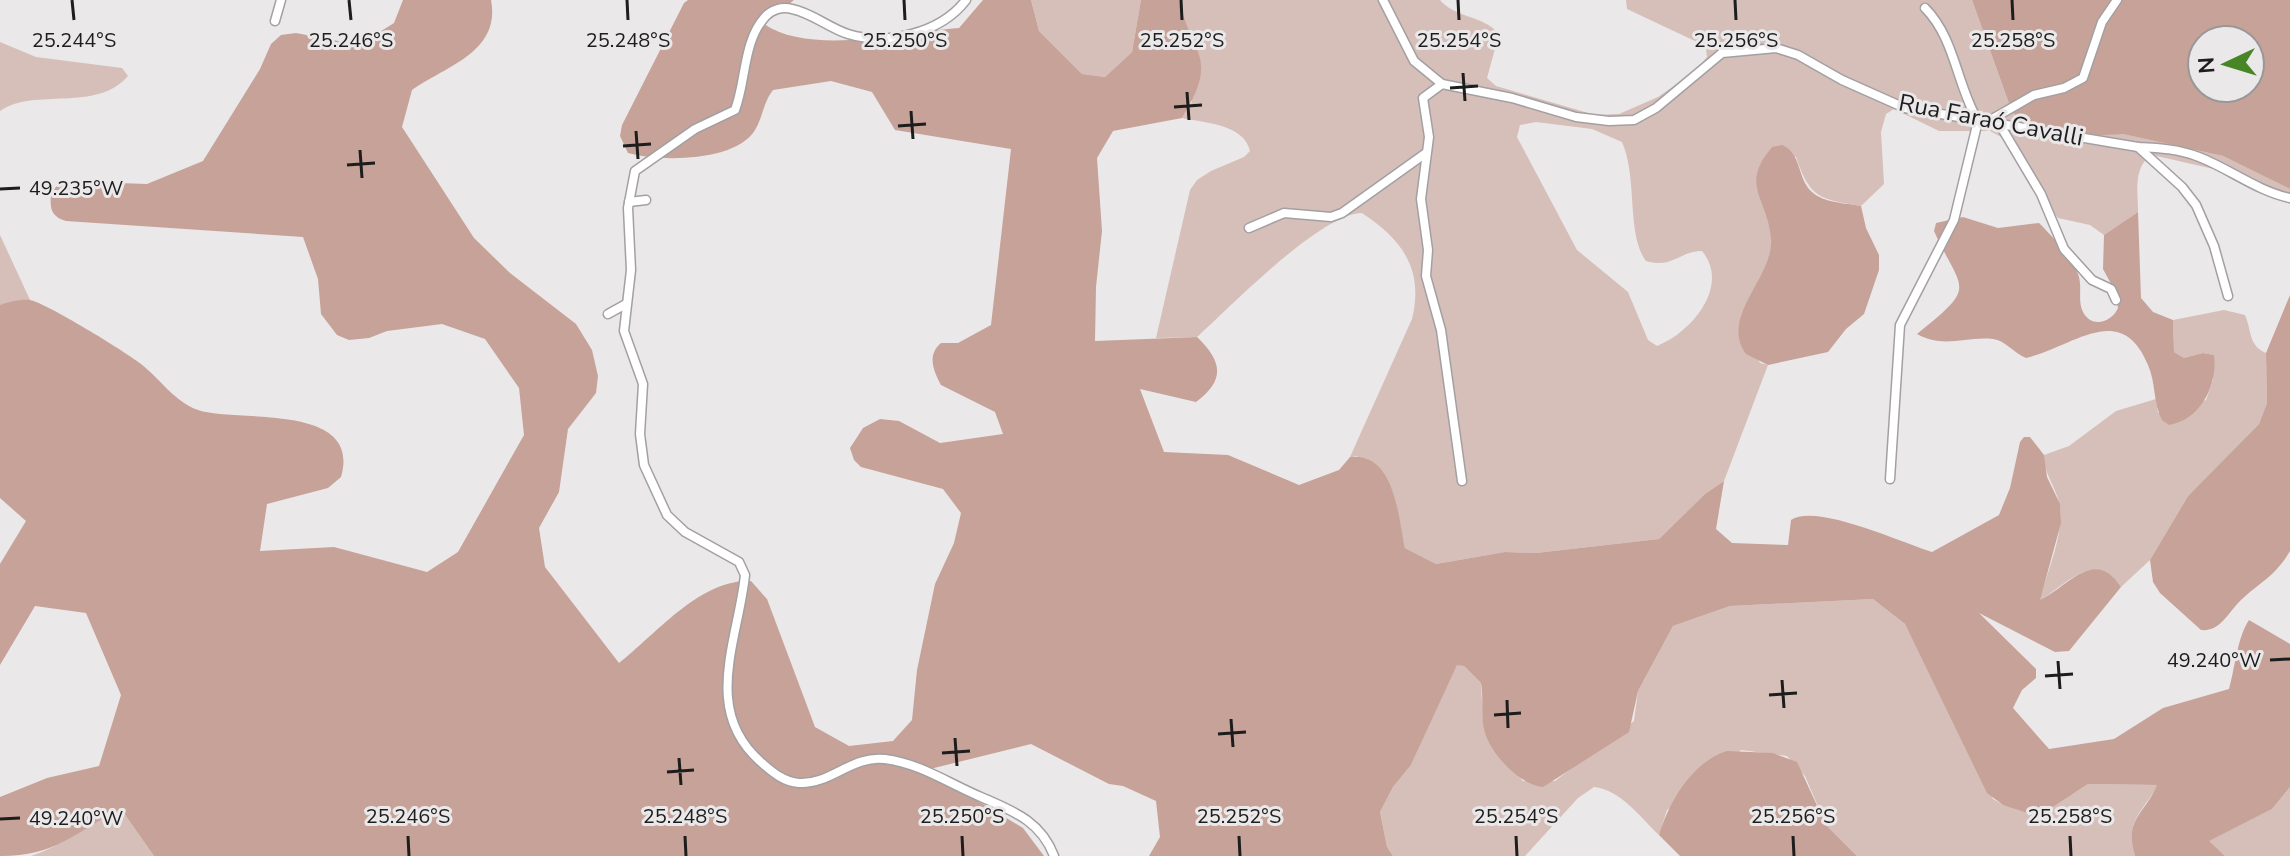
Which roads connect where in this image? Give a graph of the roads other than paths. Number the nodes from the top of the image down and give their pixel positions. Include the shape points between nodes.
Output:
1 (281, 0) edge
2 (966, 0) edge
3 (1383, 0) edge
4 (2117, 0) edge
5 (1925, 8) dead end
6 (275, 21) dead end
7 (1442, 84) junction
8 (1982, 122) junction
9 (2000, 125) junction
10 (2138, 147) junction
11 (1426, 153) junction
12 (2290, 198) edge
13 (646, 200) dead end
14 (629, 202) junction
15 (1249, 228) dead end
16 (2228, 296) dead end
17 (2116, 300) dead end
18 (626, 304) junction
19 (608, 314) dead end
20 (1890, 479) dead end
21 (1462, 481) dead end
22 (1054, 856) edge

1 - 6 street
2 - 14 street via 932,27 893,36 849,34 793,9 767,14 752,43 735,110 646,161 635,171
3 - 7 street via 1414,61
4 - 8 street via 2102,22 2083,78
5 - 8 street via 1943,30 1962,90
7 - 8 street, Rua Faraó Cavalli via 1576,117 1634,120 1722,53 1776,48 1905,108
7 - 11 street via 1423,98
8 - 9 street, Rua Faraó Cavalli
8 - 20 street via 1954,220 1900,325
9 - 10 street, Rua Faraó Cavalli
9 - 17 street via 2041,194 2064,249 2092,280 2111,289
10 - 12 street, Rua Faraó Cavalli via 2197,156 2271,194
10 - 16 street via 2196,205
11 - 15 street via 1342,213 1284,213
11 - 21 street via 1421,199 1426,276 1441,330
13 - 14 street
14 - 18 street
18 - 19 street
18 - 22 street via 624,331 643,384 640,434 647,476 667,515 685,532 739,562 745,575 727,682 728,717 744,745 779,776 798,783 819,780 857,761 884,759 927,771 1018,813 1042,834

